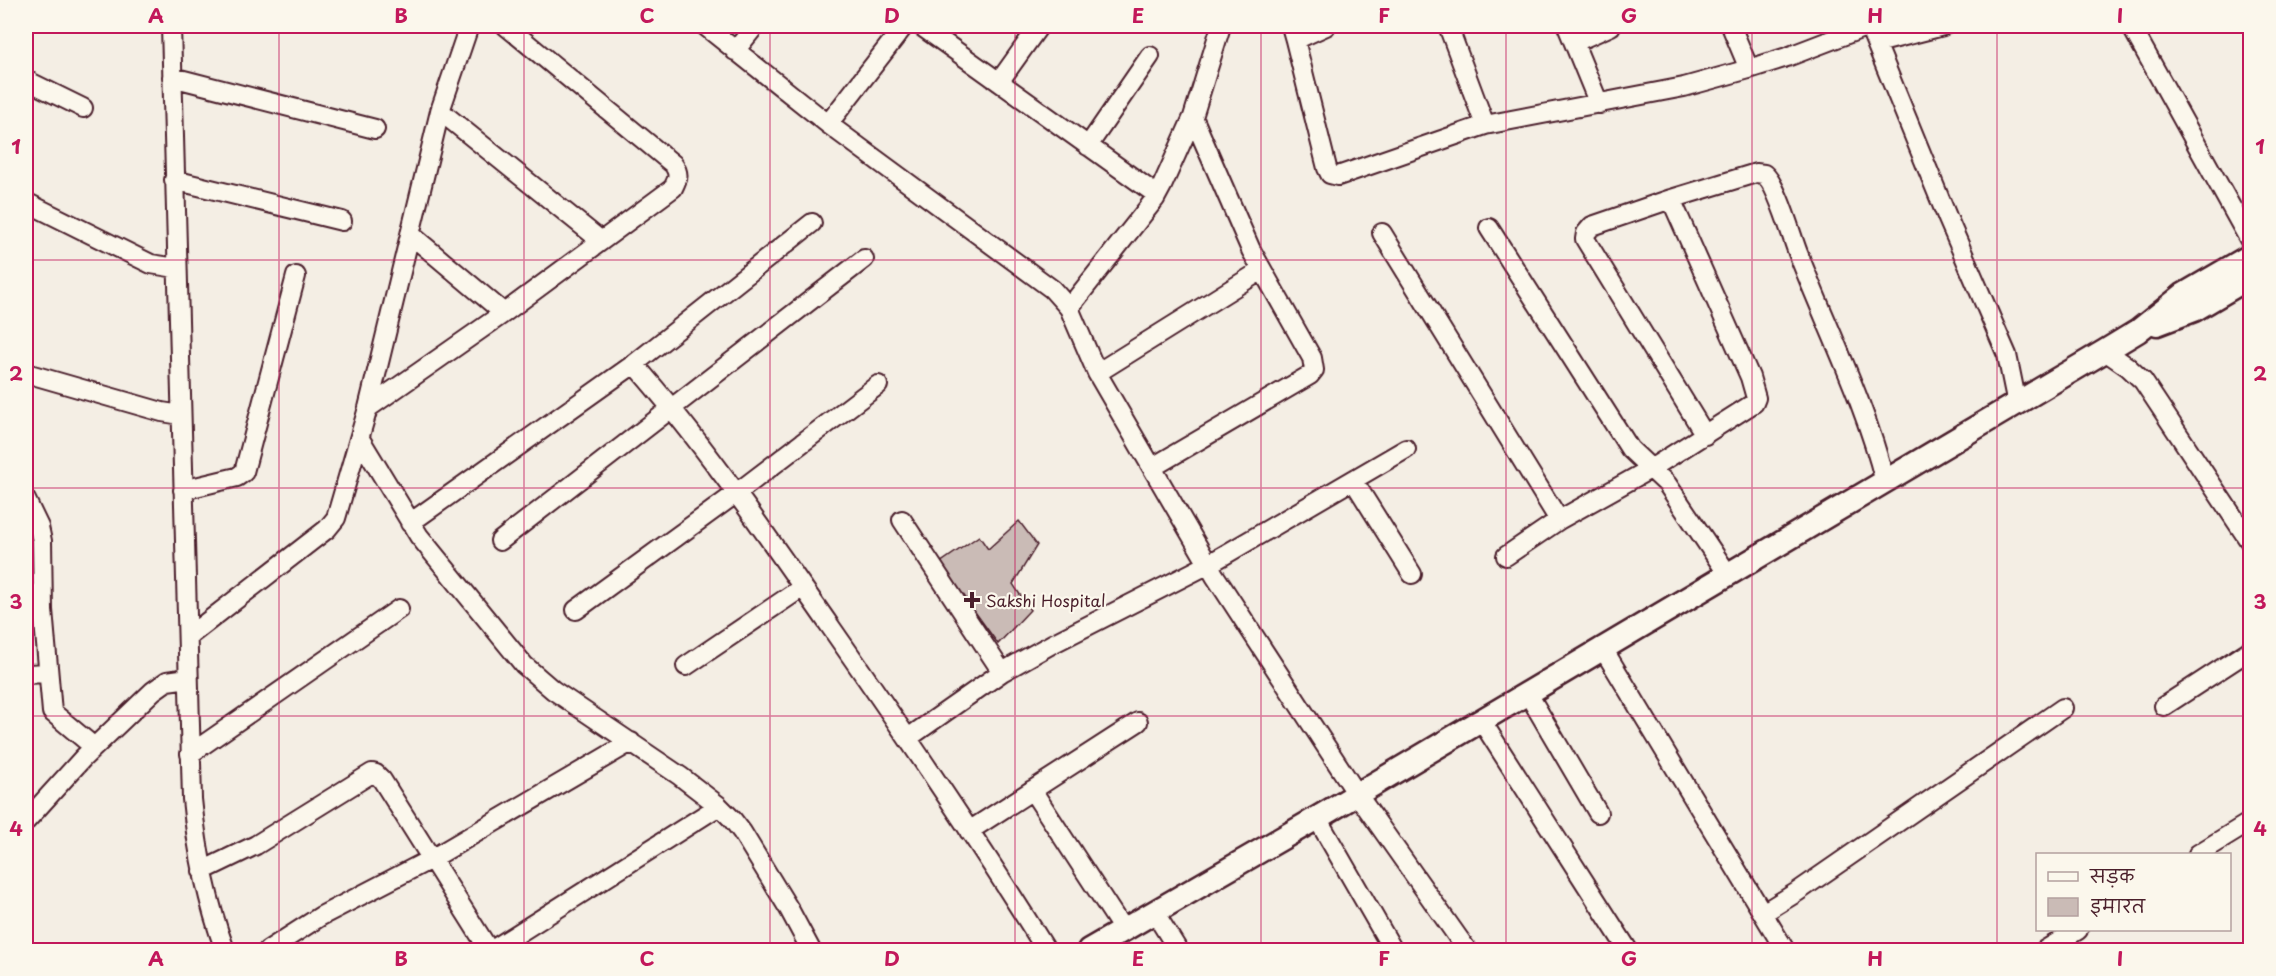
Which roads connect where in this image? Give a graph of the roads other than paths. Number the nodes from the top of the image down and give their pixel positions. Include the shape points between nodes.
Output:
1 (171, 26) edge
2 (469, 26) edge
3 (506, 26) edge
4 (705, 26) edge
5 (755, 26) edge
6 (904, 26) edge
7 (921, 26) edge
8 (1039, 26) edge
9 (1221, 26) edge
10 (1326, 26) edge
11 (1448, 26) edge
12 (1568, 26) edge
13 (1611, 26) edge
14 (1731, 26) edge
15 (1868, 26) edge
16 (1943, 26) edge
17 (2132, 26) edge
18 (1293, 33) edge
19 (1575, 42) junction
20 (1877, 43) junction
21 (735, 51) junction
22 (1150, 56) dead end
23 (1749, 69) junction
24 (172, 77) junction
25 (26, 80) edge
26 (999, 82) junction
27 (1599, 104) junction
28 (83, 108) dead end
29 (440, 111) junction
30 (1193, 117) junction
31 (828, 124) junction
32 (1485, 125) junction
33 (375, 129) dead end
34 (1088, 146) junction
35 (174, 180) junction
36 (1157, 195) junction
37 (1671, 199) junction
38 (26, 202) edge
39 (342, 221) dead end
40 (812, 223) dead end
41 (1489, 228) dead end
42 (1382, 233) dead end
43 (410, 234) junction
44 (600, 240) junction
45 (2250, 241) edge
46 (2250, 256) edge
47 (864, 259) dead end
48 (167, 267) junction
49 (1262, 270) junction
50 (296, 276) dead end
51 (2250, 277) edge
52 (1069, 308) junction
53 (504, 313) junction
54 (2138, 331) junction
55 (2104, 351) junction
56 (634, 364) junction
57 (26, 373) edge
58 (1097, 373) junction
59 (878, 385) dead end
60 (2017, 404) junction
61 (368, 408) junction
62 (673, 409) junction
63 (172, 414) junction
64 (1705, 435) junction
65 (360, 440) junction
66 (1406, 449) dead end
67 (1153, 467) junction
68 (1652, 468) junction
69 (1353, 480) junction
70 (1885, 482) junction
71 (183, 490) junction
72 (738, 492) junction
73 (26, 500) edge
74 (902, 520) dead end
75 (1559, 520) junction
76 (410, 523) junction
77 (2250, 539) edge
78 (500, 541) dead end
79 (1506, 556) dead end
80 (1209, 564) junction
81 (1727, 573) junction
82 (1412, 574) dead end
83 (803, 587) junction
84 (399, 609) dead end
85 (576, 610) dead end
86 (189, 636) junction
87 (1602, 647) junction
88 (2250, 650) edge
89 (686, 666) dead end
90 (1002, 672) junction
91 (48, 673) junction
92 (26, 674) edge
93 (179, 680) junction
94 (1527, 692) junction
95 (2164, 706) dead end
96 (2063, 708) dead end
97 (1480, 720) junction
98 (1138, 722) dead end
99 (908, 738) junction
100 (631, 742) junction
101 (94, 747) junction
102 (190, 754) junction
103 (1032, 790) junction
104 (1357, 794) junction
105 (720, 806) junction
106 (1598, 813) dead end
107 (1317, 818) junction
108 (26, 821) edge
109 (2250, 822) edge
110 (969, 831) junction
111 (2201, 853) edge
112 (433, 858) junction
113 (202, 871) junction
114 (1155, 913) junction
115 (1763, 913) junction
116 (1124, 931) junction
117 (2076, 931) edge
118 (225, 951) edge
119 (268, 951) edge
120 (490, 951) edge
121 (812, 951) edge
122 (1046, 951) edge
123 (1089, 951) edge
124 (1178, 951) edge
125 (1393, 951) edge
126 (1467, 951) edge
127 (1628, 951) edge
128 (1785, 951) edge
129 (2045, 951) edge

1 - 24 street
2 - 29 street
3 - 44 street via 678,171 673,188
4 - 21 street
5 - 21 street
6 - 31 street
7 - 26 street
8 - 26 street
9 - 30 street
10 - 18 street
11 - 32 street
12 - 19 street
13 - 19 street
14 - 23 street
15 - 20 street
15 - 23 street
16 - 20 street
17 - 45 street
18 - 32 street via 1327,168 1333,176
19 - 27 street
20 - 60 street via 2007,355
21 - 31 street
22 - 34 street
23 - 27 street
24 - 33 street
24 - 35 street
25 - 28 street
26 - 34 street
27 - 32 street
29 - 43 street
29 - 44 street
30 - 36 street
30 - 49 street
31 - 52 street via 1052,289
34 - 36 street
35 - 39 street
35 - 48 street
36 - 52 street
37 - 64 street via 1756,398
37 - 64 street via 1592,226 1585,239
37 - 70 street via 1756,173 1769,178 1867,420
38 - 48 street
40 - 56 street
41 - 68 street via 1630,449
42 - 75 street
43 - 53 street
43 - 61 street
44 - 53 street
46 - 54 main road via 2183,295
47 - 62 street
48 - 63 street
49 - 58 street
49 - 67 street via 1312,358 1314,370
50 - 71 street via 244,472
51 - 54 main road via 2194,310
52 - 58 street
53 - 61 street
54 - 55 main road
55 - 60 main road
55 - 77 street via 2143,381
56 - 62 street
56 - 76 street
57 - 63 street
58 - 67 street
59 - 72 street
60 - 70 main road
61 - 65 street
62 - 72 street
62 - 78 street
63 - 71 street
64 - 68 street
65 - 76 street
65 - 86 street via 342,505 327,529
66 - 69 street
67 - 80 street
68 - 75 street
68 - 81 street
69 - 80 street
69 - 82 street
70 - 81 main road
71 - 86 street
72 - 83 street
72 - 85 street
73 - 91 street via 42,541
74 - 90 street
75 - 79 street
76 - 100 street via 524,665
80 - 90 street
80 - 104 street
81 - 87 main road
83 - 89 street
83 - 99 street
84 - 102 street
86 - 93 street
87 - 94 main road
87 - 115 street
88 - 95 street
90 - 99 street
91 - 92 street
91 - 101 street via 52,712
93 - 101 street via 153,691
93 - 102 street
94 - 97 main road
94 - 106 street
96 - 115 street
97 - 104 main road
97 - 127 street
98 - 103 street
99 - 110 street
100 - 105 street
100 - 112 street
101 - 108 street
102 - 113 street
103 - 110 street
103 - 116 street
104 - 107 main road
104 - 126 street
105 - 120 street
105 - 121 street via 742,832
107 - 114 main road
107 - 125 street
109 - 111 street
110 - 122 street
112 - 113 street via 379,776 372,773 256,845
112 - 119 street via 321,916
112 - 120 street
113 - 118 street
114 - 116 main road
114 - 124 street
115 - 128 street
116 - 123 main road
117 - 129 street

